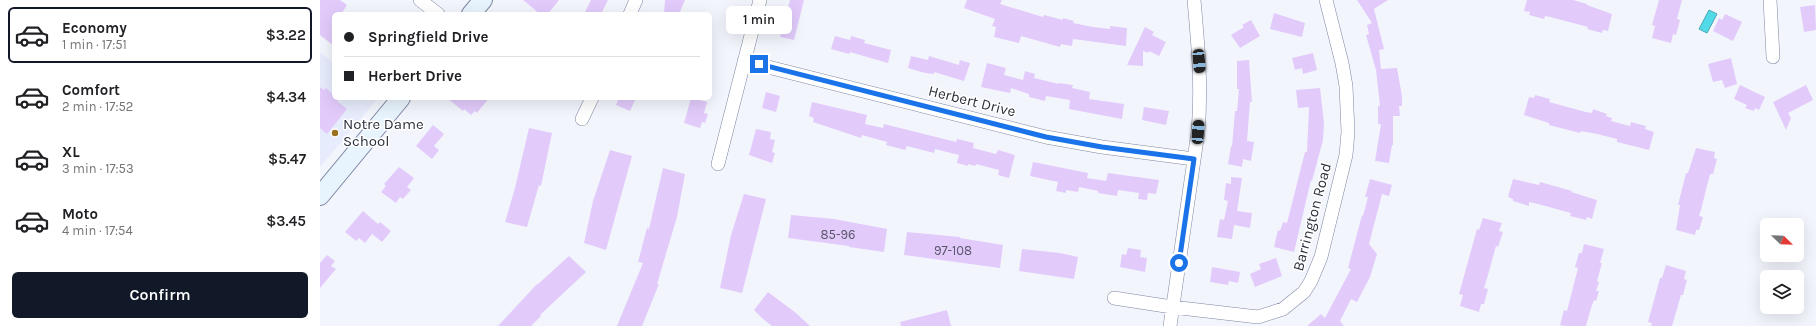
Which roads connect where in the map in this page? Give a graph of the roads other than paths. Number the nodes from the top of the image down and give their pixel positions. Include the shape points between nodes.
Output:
1 (420, 0) edge
2 (483, 0) edge
3 (636, 0) edge
4 (760, 0) edge
5 (1194, 0) edge
6 (1326, 0) edge
7 (1770, 0) edge
8 (435, 12) edge
9 (473, 12) edge
10 (631, 12) edge
11 (1772, 57) dead end
12 (744, 61) junction
13 (399, 100) edge
14 (591, 100) edge
15 (582, 119) dead end
16 (1194, 159) junction
17 (718, 164) dead end
18 (320, 196) edge
19 (1114, 298) dead end
20 (1172, 308) junction
21 (1170, 326) edge

1 - 8 street
2 - 9 street
3 - 10 street
4 - 12 street
5 - 16 street via 1200,104
6 - 20 street, Barrington Road via 1346,86 1348,132 1346,155 1321,257 1312,282 1294,301 1258,317
7 - 11 street
12 - 16 street, Herbert Drive via 1046,137
12 - 17 street
13 - 18 street
14 - 15 street
16 - 20 street
19 - 20 street, Barrington Road
20 - 21 street

